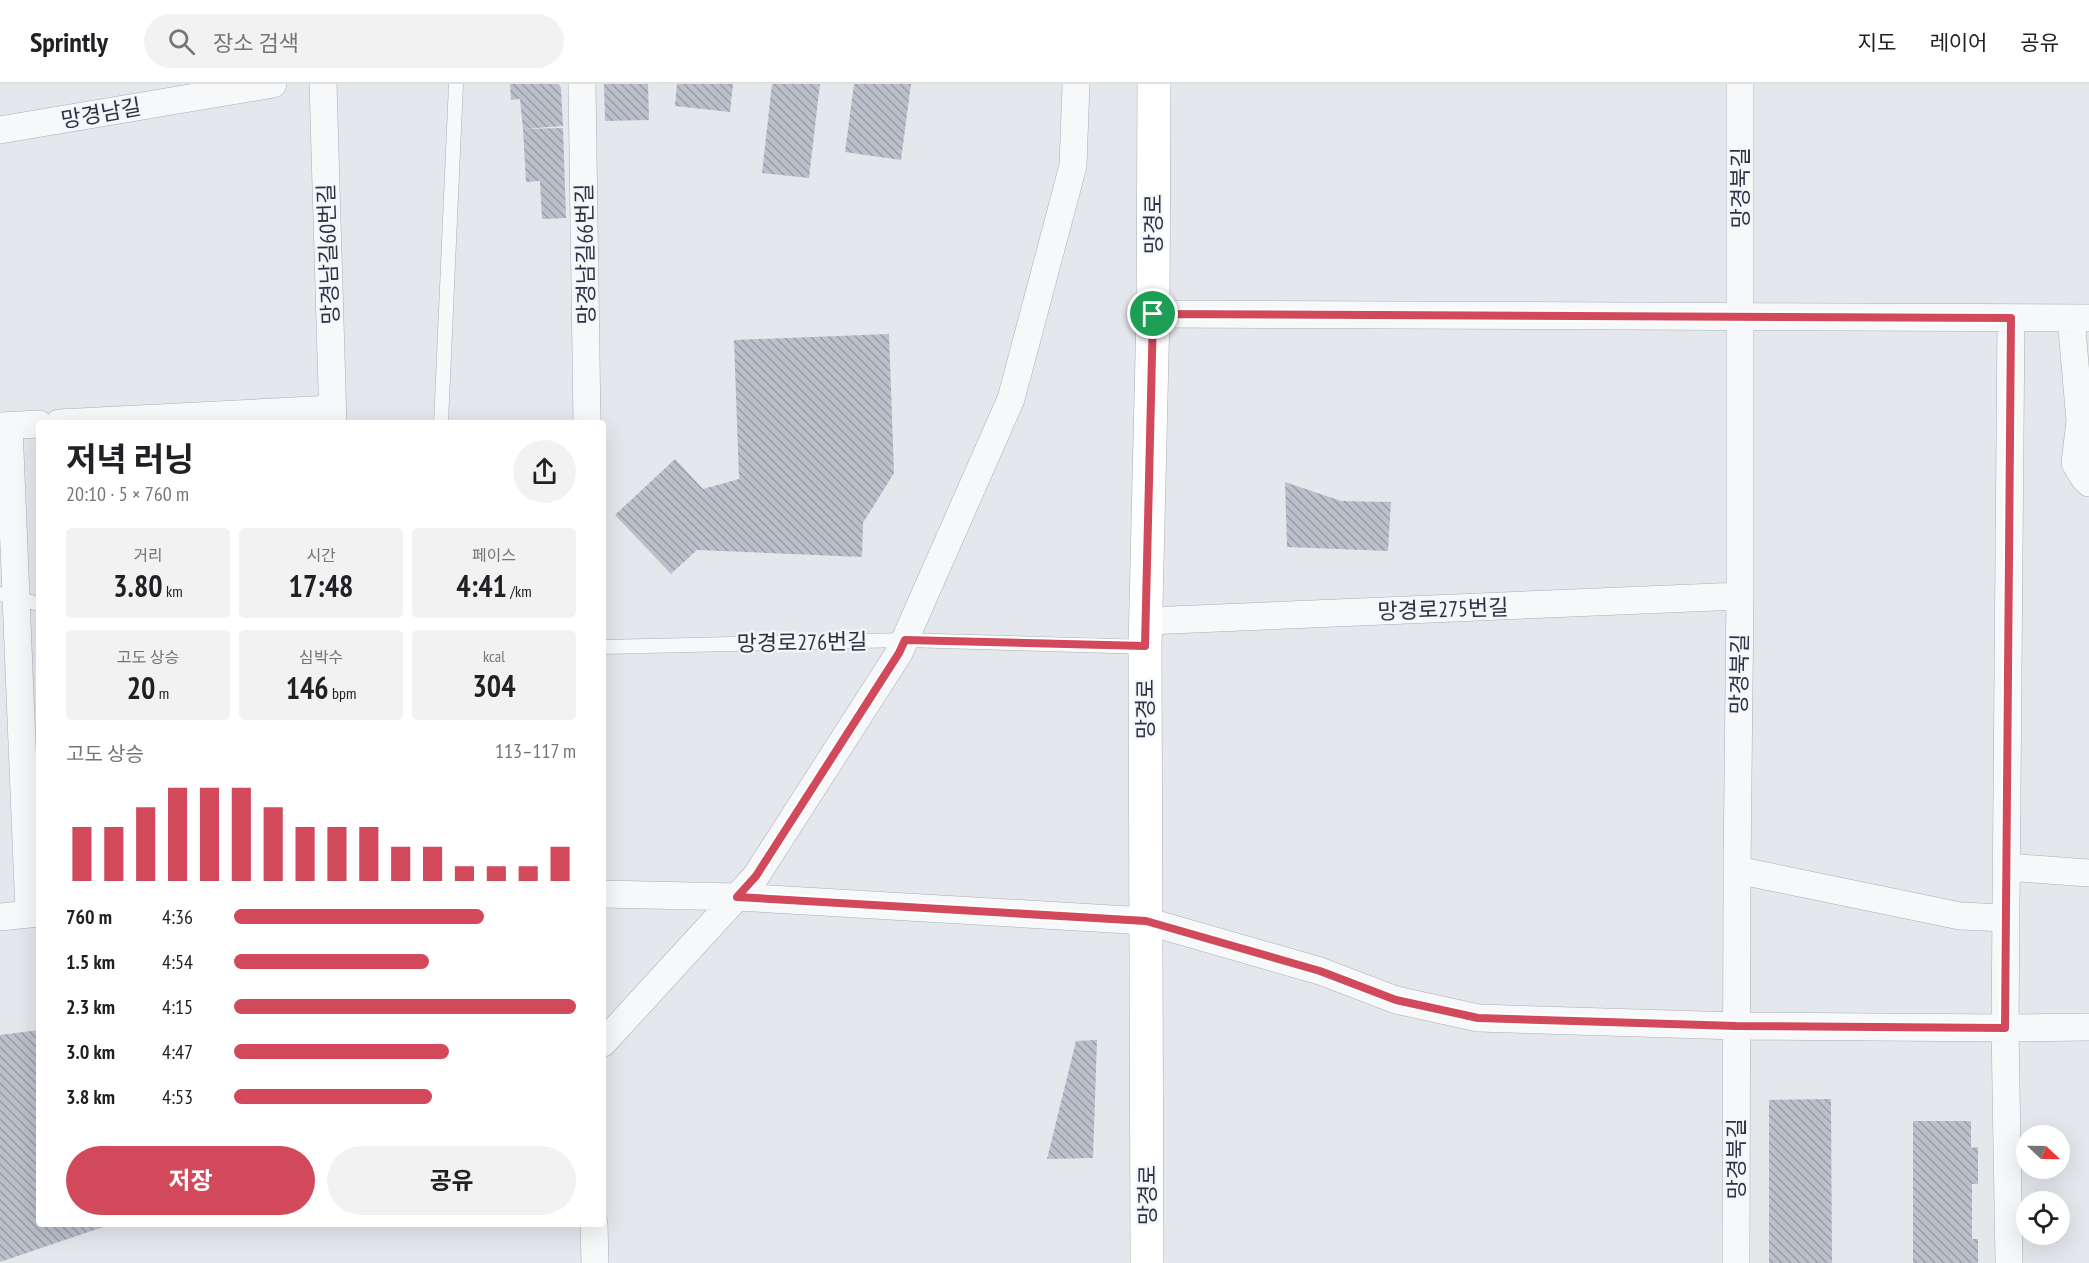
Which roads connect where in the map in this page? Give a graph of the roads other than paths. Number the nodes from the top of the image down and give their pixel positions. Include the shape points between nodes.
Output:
1 (273, 84) edge
2 (323, 84) edge
3 (456, 84) edge
4 (582, 84) edge
5 (1076, 84) edge
6 (1154, 84) edge
7 (1740, 84) edge
8 (0, 130) edge
9 (1153, 314) junction
10 (1740, 317) junction
11 (2011, 318) junction
12 (2080, 318) edge
13 (333, 416) edge
14 (176, 420) edge
15 (441, 420) edge
16 (587, 420) edge
17 (2084, 421) edge
18 (36, 424) edge
19 (4, 426) edge
20 (2089, 483) edge
21 (1740, 596) junction
22 (18, 599) edge
23 (1146, 634) junction
24 (905, 640) junction
25 (606, 647) edge
26 (2006, 867) junction
27 (1737, 870) junction
28 (2089, 873) edge
29 (606, 894) edge
30 (737, 897) junction
31 (34, 913) edge
32 (0, 917) edge
33 (2006, 918) junction
34 (1146, 921) junction
35 (1736, 1026) junction
36 (2089, 1027) edge
37 (2005, 1028) junction
38 (606, 1040) edge
39 (594, 1227) edge
40 (595, 1263) edge
41 (1147, 1263) edge
42 (1736, 1263) edge
43 (2009, 1263) edge

1 - 8 street, 망경남길
2 - 13 street, 망경남길60번길
3 - 15 lane
4 - 16 street, 망경남길66번길
5 - 24 street via 1073,166 1011,399
6 - 9 street, 망경로
7 - 10 street, 망경북길
9 - 10 street
9 - 23 street, 망경로
10 - 11 street
10 - 21 street, 망경북길
11 - 12 street
11 - 26 street
12 - 17 street
13 - 14 street
17 - 20 street via 2074,463
18 - 19 street
19 - 22 street
21 - 23 street, 망경로275번길
21 - 27 street, 망경북길
22 - 31 street
23 - 24 lane, 망경로276번길
23 - 34 street, 망경로
24 - 25 lane, 망경로276번길
24 - 30 street via 756,876
26 - 28 street
26 - 33 street
27 - 33 street via 1960,916
27 - 35 street, 망경북길
29 - 30 street
30 - 34 street
30 - 38 street
31 - 32 street
33 - 37 street
34 - 35 street via 1320,971 1396,1000 1478,1018
34 - 41 street, 망경로
35 - 37 street
35 - 42 street, 망경북길
36 - 37 street
37 - 43 street
39 - 40 street

